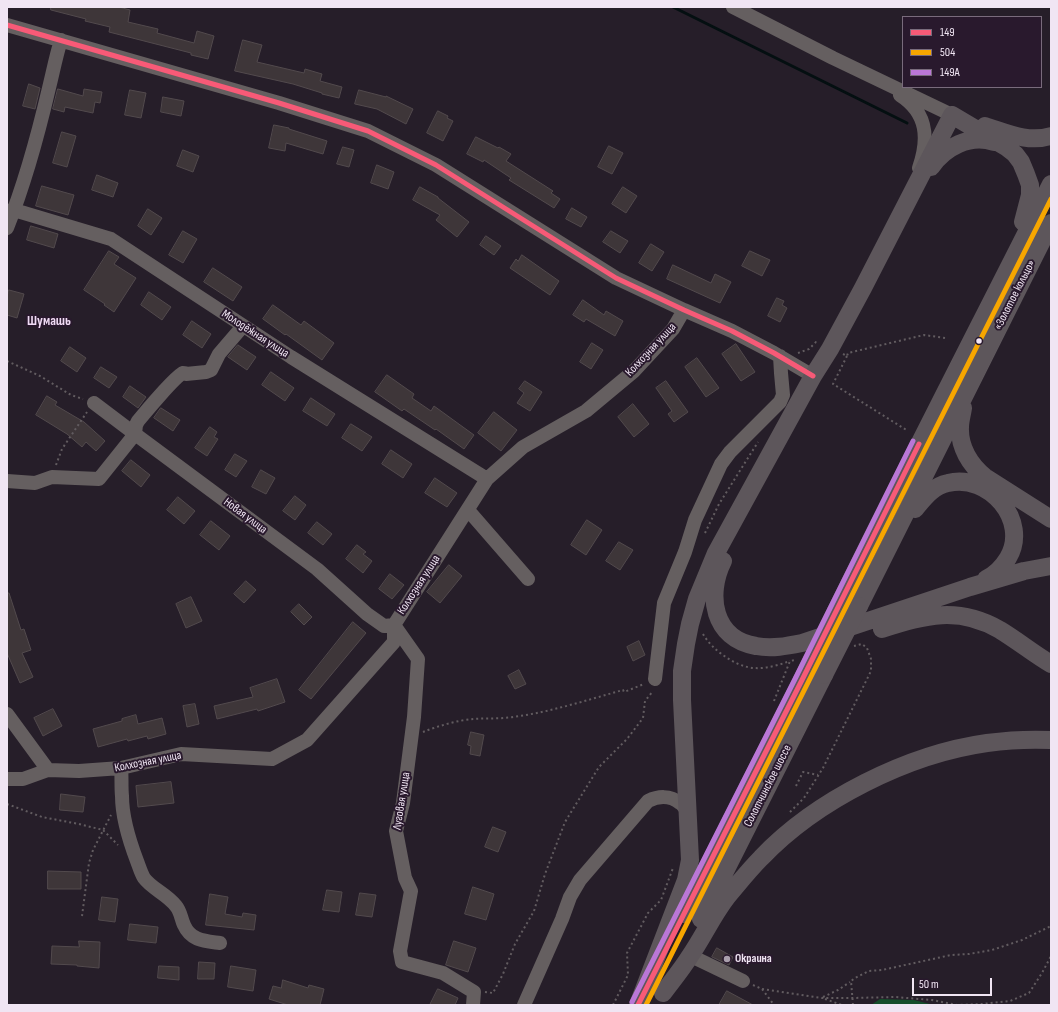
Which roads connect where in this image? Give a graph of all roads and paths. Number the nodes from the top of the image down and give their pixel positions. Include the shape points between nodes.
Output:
1 (733, 7) edge
2 (7, 25) edge
3 (61, 40) junction
4 (833, 58) junction
5 (952, 115) junction
6 (1051, 136) edge
7 (998, 143) junction
8 (1051, 184) edge
9 (907, 201) junction
10 (10, 211) edge
11 (1051, 222) edge
12 (7, 228) edge
13 (1006, 274) junction
14 (684, 310) junction
15 (243, 326) junction
16 (945, 338) dead end
17 (830, 349) junction
18 (795, 354) dead end
19 (780, 356) junction
20 (846, 356) junction
21 (7, 361) edge
22 (810, 381) junction
23 (966, 390) junction
24 (94, 404) junction
25 (136, 434) junction
26 (762, 437) dead end
27 (913, 437) junction
28 (52, 477) junction
29 (487, 479) junction
30 (7, 481) edge
31 (468, 510) junction
32 (1051, 519) edge
33 (702, 539) dead end
34 (891, 542) junction
35 (716, 553) junction
36 (1051, 566) edge
37 (528, 579) dead end
38 (970, 587) junction
39 (394, 625) junction
40 (1050, 664) edge
41 (655, 679) junction
42 (7, 714) edge
43 (411, 737) junction
44 (1051, 740) edge
45 (121, 768) junction
46 (48, 770) junction
47 (818, 775) dead end
48 (7, 778) edge
49 (796, 786) dead end
50 (122, 796) junction
51 (7, 804) edge
52 (687, 810) junction
53 (103, 830) junction
54 (119, 847) dead end
55 (674, 866) dead end
56 (82, 916) dead end
57 (1051, 926) edge
58 (220, 943) dead end
59 (691, 956) junction
60 (1051, 956) edge
61 (743, 981) joint
62 (850, 981) junction
63 (762, 989) junction
64 (473, 998) edge
65 (822, 998) junction
66 (851, 998) junction
67 (661, 1000) edge
68 (524, 1005) edge
69 (613, 1005) edge
70 (638, 1005) edge
71 (774, 1005) edge
72 (842, 1005) edge
73 (853, 1005) edge

1 - 4 street
2 - 3 street
3 - 10 street via 32,150
3 - 14 street via 368,131 436,165 616,278
4 - 5 street
4 - 9 street via 902,96 911,103 922,120 925,129 923,157
5 - 6 main road via 1022,138
5 - 7 main road
5 - 9 main road
7 - 9 main road via 977,139 959,143 951,148 936,160
7 - 13 main road via 1015,154 1021,162 1028,180 1030,195
8 - 13 main road, «Золотое кольцо»
9 - 17 main road
10 - 12 street
10 - 15 street, Молодёжная улица via 110,239
11 - 23 main road, «Золотое кольцо»
13 - 27 main road, «Золотое кольцо»
14 - 19 street
14 - 29 street, Колхозная улица via 673,329 634,370 586,411 523,447
15 - 25 street via 211,370 183,373 173,381 138,421
15 - 29 street, Молодёжная улица
16 - 20 path via 924,335 848,353
17 - 18 path via 816,342 809,349
17 - 20 path
17 - 22 main road
19 - 22 street
19 - 41 street via 783,395 780,402 721,464 695,520 664,603
20 - 27 path via 833,384
21 - 24 path
22 - 35 main road
22 - 38 main road via 789,440 722,564 717,578 715,607 724,628 730,635 756,646 789,646
23 - 32 main road via 960,434 961,443 970,461 985,477
23 - 34 main road, «Золотое кольцо»
24 - 25 street, Новая улица
24 - 28 path via 62,449
25 - 28 street via 99,479
25 - 39 street, Новая улица via 317,569 367,614 384,626
26 - 33 path via 719,504
27 - 70 main road, Солотчинское шоссе, bridge via 836,611
28 - 30 street via 35,483
29 - 31 street, Колхозная улица
31 - 37 street
31 - 39 street, Колхозная улица
34 - 38 main road via 923,498 938,486 966,482 981,487 995,496 1009,512 1013,522 1014,538 1011,554 999,571
34 - 67 main road, Солотчинское шоссе, bridge
35 - 40 main road via 707,589 707,609 720,638 743,654 766,658 789,657 913,619 948,614 965,616 1000,630
35 - 52 main road via 697,599 682,671
36 - 38 main road
39 - 43 street, Луговая улица via 418,659
39 - 45 street, Колхозная улица via 394,642 307,740 272,759 181,754
41 - 43 path via 628,691 623,690 554,709 513,718 472,719 437,727
41 - 64 path via 655,688 645,701 642,718 627,739 598,767 565,822 534,911 515,944 503,974 492,993
42 - 46 street
43 - 64 street, Луговая улица via 403,803 396,831 405,878 411,891 400,951 402,962 443,973
44 - 59 main road via 987,743 934,755 881,775 836,798 761,857 715,914
45 - 46 street, Колхозная улица
45 - 50 street
46 - 48 street via 23,779
47 - 49 path via 803,772
50 - 53 path
50 - 58 street via 125,824 144,878 176,906 184,926 192,937
51 - 53 path via 42,817
52 - 68 street via 680,803 668,798 654,798 580,880
52 - 70 main road via 690,860 686,880
53 - 54 path
53 - 56 path via 89,863
55 - 69 path via 661,900 648,913 627,953 628,975
57 - 62 path via 1022,940 992,950 869,971
59 - 61 street
59 - 67 main road
60 - 66 path via 1029,993 1010,1000 957,1005 895,997
61 - 63 path
62 - 65 path
62 - 66 path
63 - 65 path
63 - 71 path
65 - 66 path
65 - 72 path
66 - 73 path

